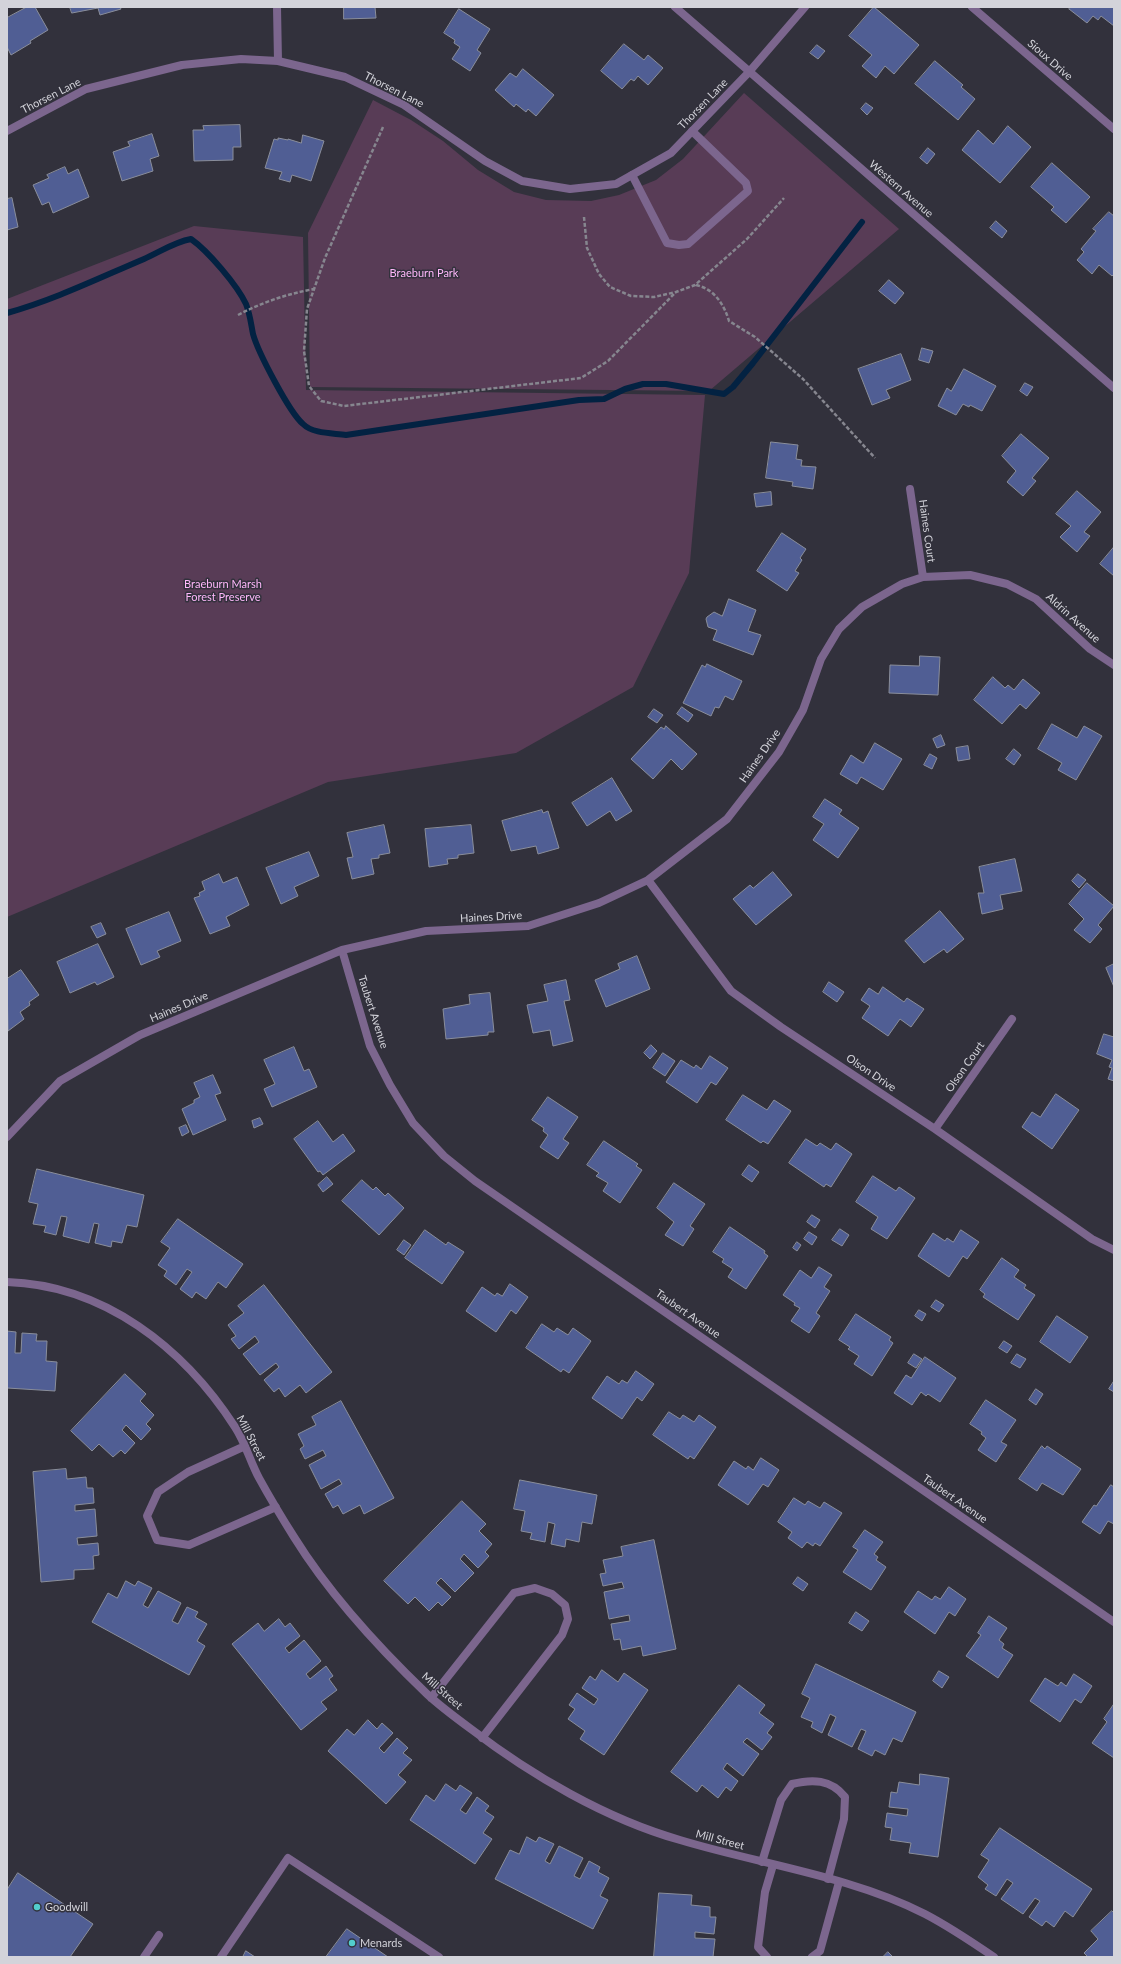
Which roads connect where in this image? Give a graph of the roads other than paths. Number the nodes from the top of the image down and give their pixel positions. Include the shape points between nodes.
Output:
1 (277, 7) edge
2 (675, 7) edge
3 (805, 7) edge
4 (972, 7) edge
5 (278, 61) junction
6 (749, 72) junction
7 (1114, 129) edge
8 (7, 130) edge
9 (692, 132) junction
10 (632, 175) junction
11 (1114, 388) edge
12 (910, 489) dead end
13 (923, 576) junction
14 (1114, 665) edge
15 (648, 880) junction
16 (342, 950) junction
17 (1012, 1019) dead end
18 (935, 1129) junction
19 (7, 1137) edge
20 (1114, 1250) edge
21 (7, 1282) edge
22 (245, 1446) junction
23 (276, 1507) junction
24 (1114, 1622) edge
25 (430, 1698) junction
26 (482, 1738) junction
27 (762, 1862) junction
28 (773, 1865) junction
29 (828, 1879) junction
30 (840, 1882) junction
31 (159, 1935) dead end
32 (144, 1957) edge
33 (221, 1957) edge
34 (439, 1957) edge
35 (767, 1957) edge
36 (812, 1957) edge
37 (994, 1957) edge

1 - 5 street
2 - 6 street, Western Avenue
3 - 6 street, Thorsen Lane
4 - 7 street, Sioux Drive
5 - 8 street, Thorsen Lane via 241,59 182,65 86,89
5 - 10 street, Thorsen Lane via 345,78 404,105 486,161 522,181 570,190 616,184
6 - 9 street, Thorsen Lane
6 - 11 street, Western Avenue
9 - 10 street, Thorsen Lane via 671,153
9 - 10 street via 746,183 748,191 688,244 667,243
12 - 13 street, Haines Court
13 - 14 street, Aldrin Avenue via 970,575 1007,584 1036,599 1090,649
13 - 15 street, Haines Drive via 902,584 862,607 839,629 822,659 803,710 779,752 727,820
15 - 16 street, Haines Drive via 599,903 528,926 426,931
15 - 18 street, Olson Drive via 731,991
16 - 19 street, Haines Drive via 140,1035 60,1081
16 - 24 street, Taubert Avenue via 373,1053 413,1123 444,1156 475,1181
17 - 18 street, Olson Court
18 - 20 street, Olson Drive via 1092,1239
21 - 22 street, Mill Street via 29,1283 72,1293 114,1310 158,1339 201,1380 237,1429
22 - 23 street, Mill Street
22 - 23 street via 188,1472 158,1492 147,1516 157,1540 189,1545
23 - 25 street, Mill Street via 341,1603
25 - 26 street, Mill Street
25 - 26 street via 514,1593 535,1588 552,1594 565,1605 568,1619 562,1635
26 - 27 street, Mill Street via 503,1754 602,1810 677,1840
27 - 28 street, Mill Street
27 - 29 street via 781,1800 792,1784 809,1780 826,1783 838,1789 845,1797 844,1819
28 - 29 street, Mill Street
28 - 35 street via 765,1892 758,1947
29 - 30 street, Mill Street
30 - 36 street via 820,1951
30 - 37 street, Mill Street via 925,1914
31 - 32 street
33 - 34 street via 288,1858

